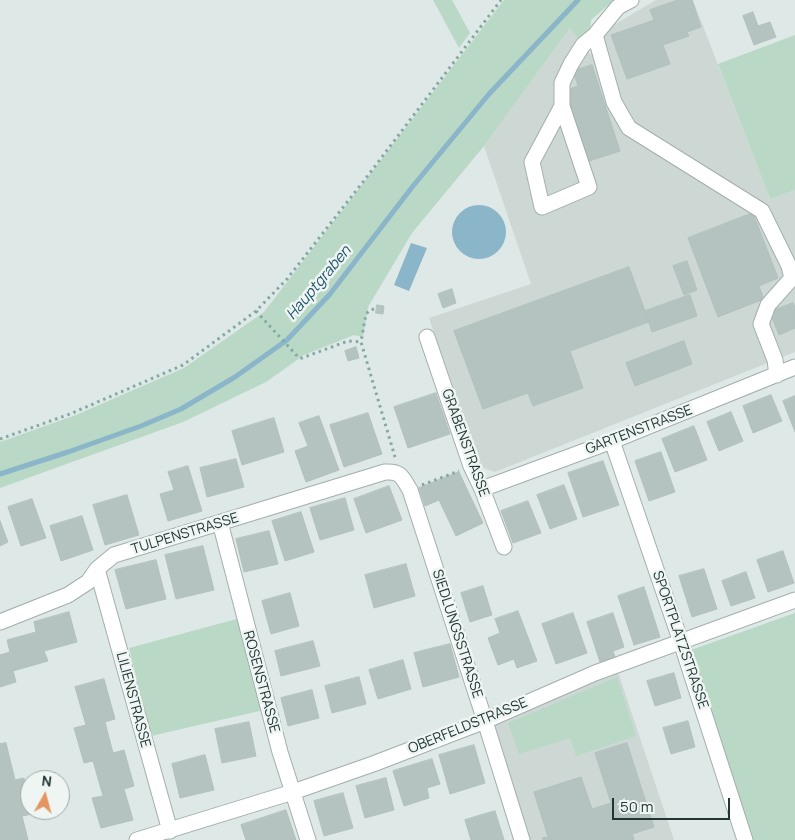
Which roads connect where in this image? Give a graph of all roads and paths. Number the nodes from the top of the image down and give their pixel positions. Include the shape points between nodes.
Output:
1 (501, 0) edge
2 (631, 0) edge
3 (595, 35) junction
4 (562, 106) junction
5 (374, 309) dead end
6 (256, 311) junction
7 (428, 337) dead end
8 (360, 342) junction
9 (795, 367) edge
10 (777, 375) junction
11 (0, 439) edge
12 (612, 441) junction
13 (471, 466) junction
14 (400, 475) junction
15 (482, 489) junction
16 (410, 490) junction
17 (218, 524) junction
18 (504, 547) dead end
19 (97, 570) junction
20 (795, 600) edge
21 (0, 622) edge
22 (681, 642) junction
23 (485, 721) junction
24 (293, 792) junction
25 (170, 831) junction
26 (137, 840) edge
27 (308, 840) edge
28 (522, 840) edge
29 (745, 840) edge

1 - 6 path via 287,279
2 - 3 street via 618,8
3 - 4 street via 583,45 562,83
3 - 10 street via 614,102 629,128 762,211 792,278 768,305 761,324 775,360
4 - 4 street via 532,162 542,207 589,187
5 - 8 path via 366,314
6 - 8 path via 302,358 348,341
6 - 11 path via 183,365 70,414
7 - 13 street, GRABENSTRASSE
8 - 14 path
9 - 10 street, GARTENSTRASSE
10 - 12 street, GARTENSTRASSE
12 - 15 street, GARTENSTRASSE
12 - 22 street, SPORTPLATZSTRASSE
13 - 15 street, GRABENSTRASSE
13 - 16 path
14 - 16 street, SIEDLUNGSSTRASSE
14 - 17 street, TULPENSTRASSE via 385,472
15 - 18 street, GRABENSTRASSE
16 - 23 street, SIEDLUNGSSTRASSE
17 - 19 street, TULPENSTRASSE via 114,555
17 - 24 street, ROSENSTRASSE
19 - 21 street, TULPENSTRASSE via 88,582 68,596
19 - 25 street, LILIENSTRASSE
20 - 22 street, OBERFELDSTRASSE
22 - 23 street, OBERFELDSTRASSE
22 - 29 street, SPORTPLATZSTRASSE
23 - 24 street, OBERFELDSTRASSE
23 - 28 street, SIEDLUNGSSTRASSE
24 - 25 street, OBERFELDSTRASSE
24 - 27 street, ROSENSTRASSE
25 - 26 street, OBERFELDSTRASSE

